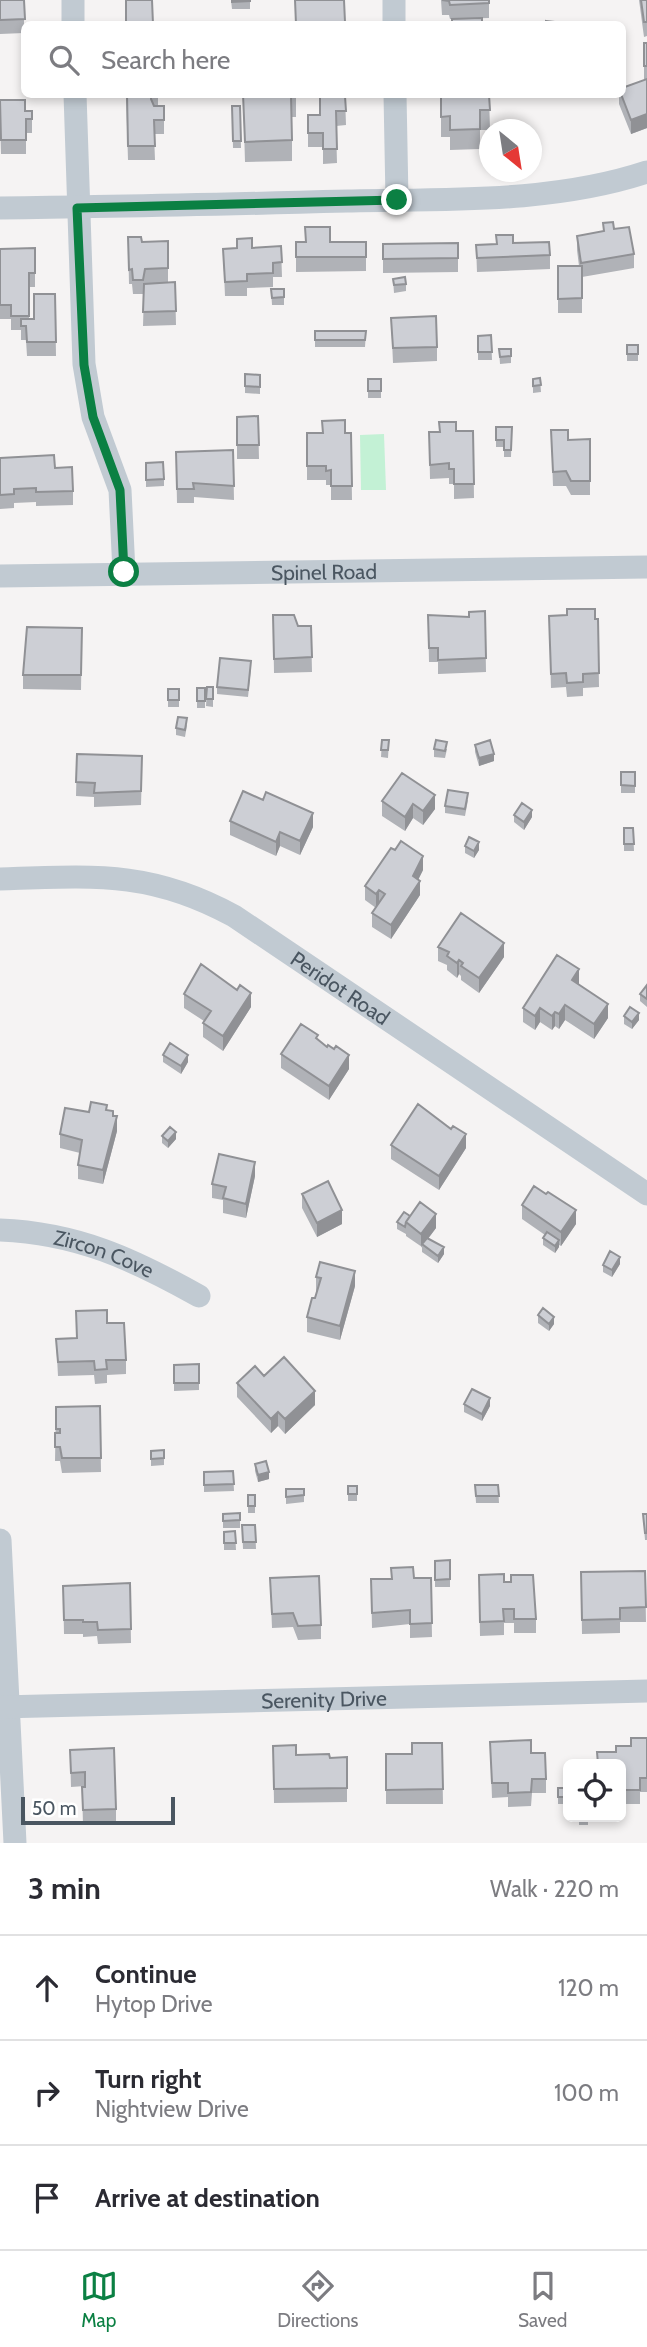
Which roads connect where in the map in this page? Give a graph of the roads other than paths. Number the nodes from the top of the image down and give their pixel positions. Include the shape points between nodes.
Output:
1 (73, 0) edge
2 (394, 0) edge
3 (74, 21) edge
4 (394, 21) edge
5 (75, 98) edge
6 (395, 98) edge
7 (647, 172) edge
8 (397, 200) junction
9 (0, 208) edge
10 (77, 208) junction
11 (647, 567) edge
12 (124, 572) junction
13 (0, 576) edge
14 (0, 879) edge
15 (647, 1194) edge
16 (0, 1230) edge
17 (199, 1296) dead end
18 (0, 1540) edge
19 (647, 1691) edge
20 (4, 1707) edge
21 (15, 1843) edge

1 - 3 street
2 - 4 street
5 - 10 street
6 - 8 street
7 - 8 street via 608,185 559,193
8 - 10 street
9 - 10 street
10 - 12 street via 84,365 96,428 120,490
11 - 12 street, Spinel Road
12 - 13 street, Spinel Road
14 - 15 street, Peridot Road via 117,877 197,895
16 - 17 street, Zircon Cove via 67,1239 139,1262
18 - 20 street
19 - 20 street, Serenity Drive
20 - 21 street

